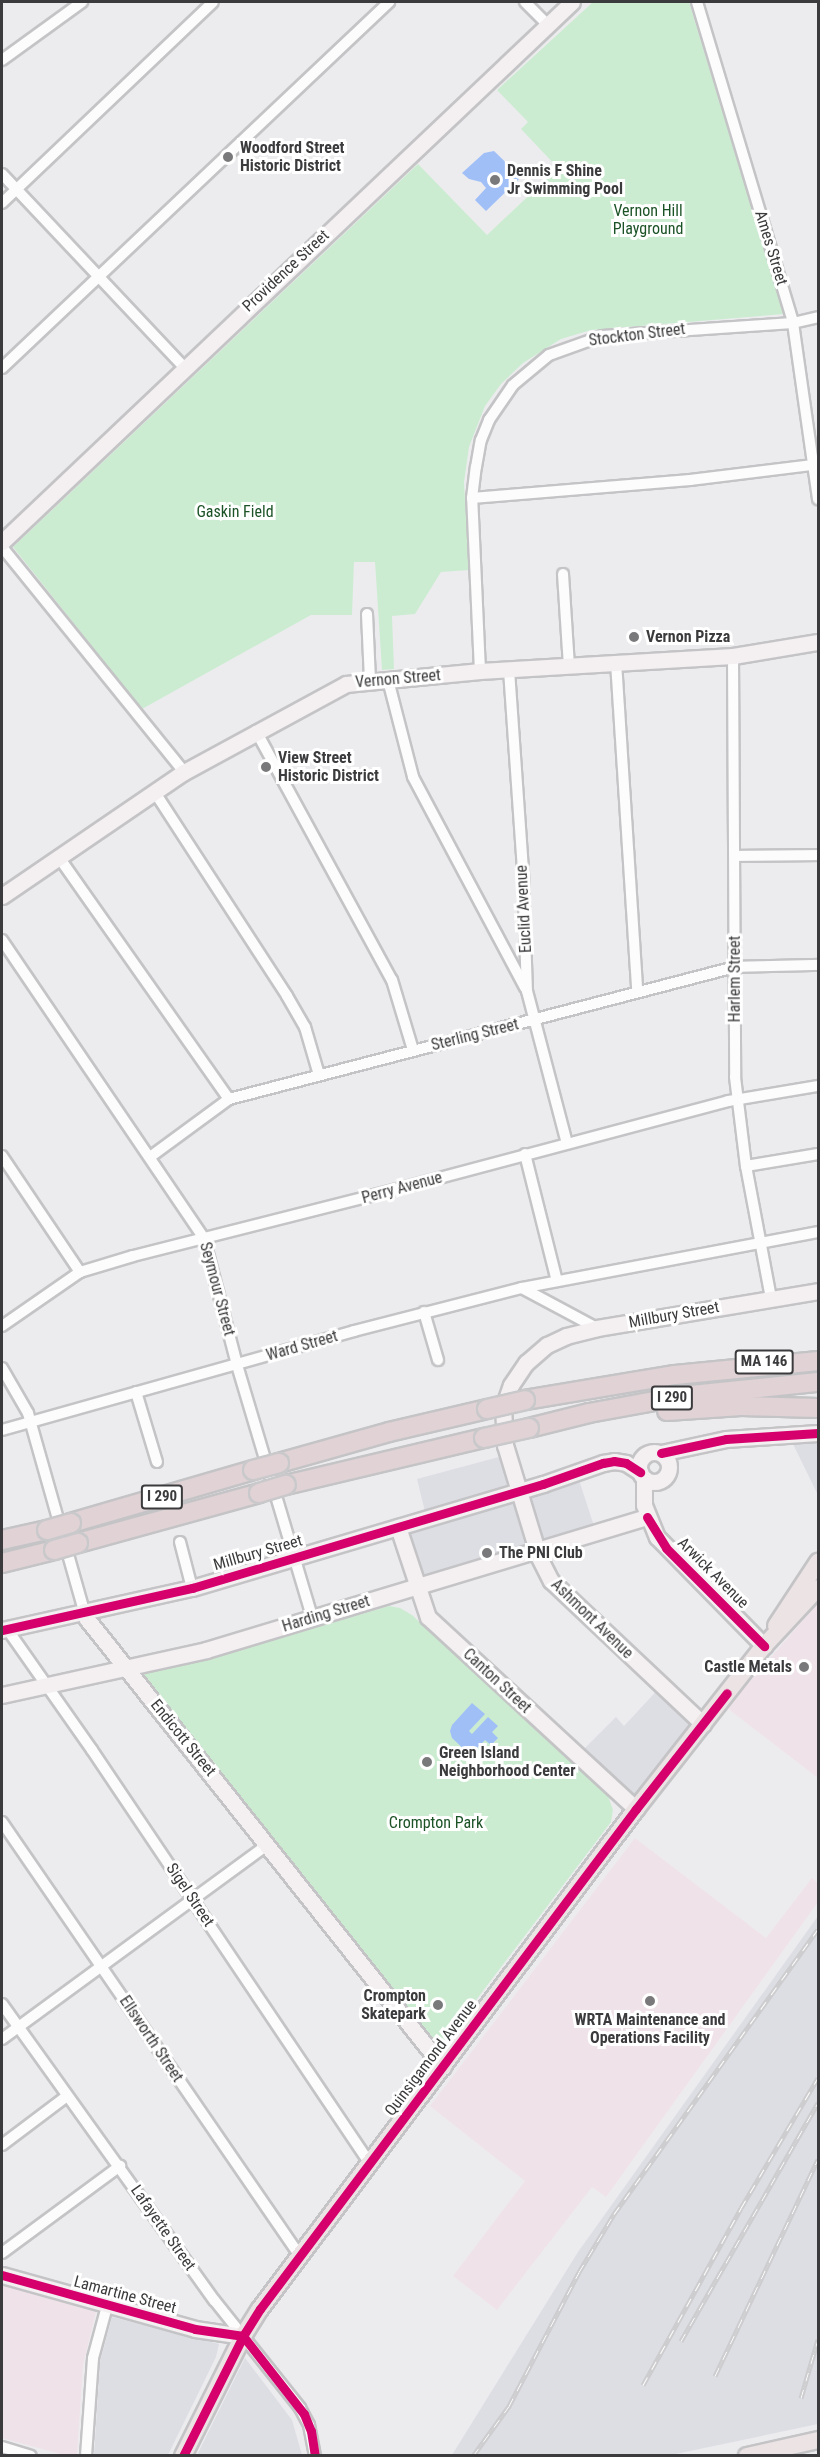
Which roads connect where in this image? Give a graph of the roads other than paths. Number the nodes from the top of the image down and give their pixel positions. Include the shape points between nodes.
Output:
1 (82, 2) edge
2 (213, 2) edge
3 (389, 2) edge
4 (525, 2) edge
5 (572, 2) edge
6 (697, 2) edge
7 (547, 24) junction
8 (2, 60) edge
9 (2, 174) edge
10 (16, 189) junction
11 (2, 203) edge
12 (100, 277) junction
13 (819, 317) edge
14 (793, 323) junction
15 (184, 367) junction
16 (2, 368) edge
17 (813, 465) junction
18 (472, 498) junction
19 (819, 499) edge
20 (2, 544) edge
21 (563, 574) dead end
22 (367, 614) dead end
23 (819, 642) edge
24 (733, 656) junction
25 (616, 662) junction
26 (569, 666) junction
27 (509, 670) junction
28 (480, 671) junction
29 (370, 680) junction
30 (388, 680) junction
31 (256, 731) junction
32 (184, 772) junction
33 (154, 791) junction
34 (819, 855) edge
35 (58, 856) junction
36 (735, 856) junction
37 (2, 896) edge
38 (2, 940) edge
39 (819, 965) edge
40 (735, 967) junction
41 (527, 991) junction
42 (637, 991) junction
43 (533, 1020) junction
44 (413, 1050) junction
45 (319, 1075) junction
46 (819, 1086) edge
47 (229, 1099) junction
48 (736, 1099) junction
49 (567, 1143) junction
50 (525, 1154) junction
51 (819, 1154) edge
52 (2, 1156) edge
53 (150, 1157) junction
54 (746, 1166) junction
55 (819, 1232) edge
56 (204, 1238) junction
57 (761, 1243) junction
58 (80, 1272) junction
59 (557, 1281) junction
60 (522, 1288) junction
61 (819, 1291) edge
62 (771, 1299) junction
63 (424, 1312) junction
64 (2, 1326) edge
65 (597, 1328) junction
66 (819, 1353) edge
67 (438, 1360) dead end
68 (819, 1361) edge
69 (237, 1365) junction
70 (2, 1368) edge
71 (710, 1371) junction
72 (819, 1382) edge
73 (136, 1392) junction
74 (819, 1408) edge
75 (30, 1421) junction
76 (528, 1428) junction
77 (2, 1430) edge
78 (819, 1433) edge
79 (700, 1445) junction
80 (661, 1453) junction
81 (157, 1462) dead end
82 (670, 1467) junction
83 (642, 1475) junction
84 (662, 1480) junction
85 (519, 1491) junction
86 (647, 1517) junction
87 (398, 1527) junction
88 (2, 1538) edge
89 (180, 1542) dead end
90 (537, 1551) junction
91 (295, 1558) junction
92 (819, 1562) edge
93 (2, 1563) edge
94 (417, 1587) junction
95 (192, 1588) junction
96 (819, 1588) edge
97 (84, 1611) junction
98 (312, 1617) junction
99 (4, 1630) edge
100 (764, 1646) junction
101 (126, 1667) junction
102 (45, 1686) junction
103 (2, 1695) edge
104 (703, 1724) junction
105 (636, 1809) junction
106 (2, 1822) edge
107 (267, 1845) junction
108 (193, 1899) junction
109 (102, 1967) junction
110 (2, 2004) edge
111 (18, 2026) junction
112 (2, 2039) edge
113 (443, 2067) junction
114 (67, 2096) junction
115 (2, 2145) edge
116 (370, 2163) junction
117 (120, 2166) junction
118 (2, 2253) edge
119 (300, 2256) junction
120 (2, 2275) edge
121 (107, 2306) junction
122 (243, 2336) junction
123 (819, 2440) edge
124 (2, 2447) edge
125 (31, 2456) edge
126 (86, 2456) edge
127 (183, 2456) edge
128 (315, 2456) edge
129 (747, 2456) edge

1 - 8 street
2 - 10 street
3 - 12 street
4 - 7 street
5 - 7 main road, Providence Street
6 - 14 street, Ames Street
7 - 15 main road, Providence Street
9 - 10 street
10 - 11 street
10 - 12 street
12 - 15 street
12 - 16 street
13 - 14 street, Stockton Street
14 - 17 street, Ames Street
14 - 18 street, Stockton Street via 602,336 549,355 518,379 495,409 478,451
15 - 20 main road, Providence Street
17 - 18 street via 690,480
17 - 19 street, Ames Street
18 - 28 street, Stockton Street
20 - 32 street
21 - 26 street
22 - 29 street
23 - 24 main road, Vernon Street
24 - 25 main road, Vernon Street
24 - 36 street, Harlem Street
25 - 26 main road, Vernon Street
25 - 42 street
26 - 27 main road, Vernon Street
27 - 28 main road, Vernon Street
27 - 41 street, Euclid Avenue
28 - 30 main road, Vernon Street
29 - 30 main road, Vernon Street
29 - 31 main road, Vernon Street via 327,692
30 - 41 street via 413,777
31 - 32 main road, Vernon Street
31 - 44 street via 392,980
32 - 33 main road, Vernon Street
33 - 35 main road, Vernon Street
33 - 45 street via 296,1011 305,1027
34 - 36 street
35 - 37 main road, Vernon Street
35 - 47 street
36 - 40 street, Harlem Street
38 - 53 street, Seymour Street
39 - 40 street, Sterling Street
40 - 42 street, Sterling Street
40 - 48 street, Harlem Street
41 - 43 street, Euclid Avenue
42 - 43 street, Sterling Street
43 - 44 street, Sterling Street
43 - 49 street, Euclid Avenue
44 - 45 street, Sterling Street
45 - 47 street, Sterling Street
46 - 48 street, Perry Avenue
47 - 53 street, Sterling Street
48 - 49 street, Perry Avenue
48 - 54 street, Harlem Street
49 - 50 street, Perry Avenue
50 - 56 street, Perry Avenue
50 - 59 street
51 - 54 street
52 - 58 street
53 - 56 street, Seymour Street
54 - 57 street, Harlem Street
55 - 57 street, Ward Street
56 - 58 street, Perry Avenue
56 - 69 street, Seymour Street
57 - 59 street, Ward Street
57 - 62 street, Harlem Street
58 - 64 street, Perry Avenue
59 - 60 street, Ward Street
60 - 63 street, Ward Street
60 - 65 street
61 - 62 main road, Millbury Street
62 - 65 main road, Millbury Street
63 - 67 street
63 - 69 street, Ward Street
65 - 85 main road, Millbury Street via 547,1345 526,1363 511,1385 503,1408 502,1430
66 - 71 highway, MA 146
68 - 71 highway, I 290
69 - 73 street, Ward Street
69 - 91 street, Seymour Street
70 - 75 street, Endicott Street
71 - 88 highway, I 290, bridge via 525,1400 389,1432 47,1530
72 - 76 highway, I 290 via 672,1398
73 - 75 street, Ward Street
73 - 81 street
74 - 76 highway via 696,1407
75 - 77 street, Ward Street
75 - 97 street, Endicott Street
76 - 93 highway, I 290, bridge via 286,1485
78 - 79 main road via 726,1439
79 - 80 main road
79 - 82 main road
80 - 82 main road
80 - 83 main road via 652,1451 644,1455 639,1464
82 - 84 main road
83 - 84 main road via 652,1482
83 - 85 main road via 626,1463 614,1461
83 - 86 main road, Arwick Avenue
84 - 86 main road
85 - 87 main road, Millbury Street
85 - 90 main road, Ashmont Avenue
86 - 90 main road, Harding Street
86 - 100 main road, Arwick Avenue via 666,1548
87 - 91 main road, Millbury Street
87 - 94 main road, Canton Street
89 - 95 street
90 - 94 main road, Harding Street
90 - 104 main road, Ashmont Avenue via 557,1588
91 - 95 main road, Millbury Street
91 - 98 street, Seymour Street
92 - 100 main road, Quinsigamond Avenue
94 - 98 main road, Harding Street
94 - 105 main road, Canton Street via 428,1617
95 - 97 main road, Millbury Street
96 - 100 main road, Quinsigamond Avenue
97 - 99 main road, Millbury Street
97 - 101 main road, Endicott Street
98 - 101 main road, Harding Street via 206,1650
99 - 102 street, Sigel Street
100 - 104 main road, Quinsigamond Avenue
101 - 102 main road, Harding Street
101 - 107 main road, Endicott Street
102 - 103 main road, Harding Street
102 - 108 street, Sigel Street
104 - 105 main road, Quinsigamond Avenue
105 - 113 main road, Quinsigamond Avenue
106 - 109 street, Ellsworth Street
107 - 108 street
107 - 113 main road, Endicott Street
108 - 109 street
108 - 116 street, Sigel Street
109 - 111 street
109 - 119 street, Ellsworth Street
110 - 111 street, Lafayette Street
111 - 112 street
111 - 114 street, Lafayette Street
113 - 116 main road, Quinsigamond Avenue
114 - 115 street
114 - 117 street, Lafayette Street
116 - 119 main road, Quinsigamond Avenue
117 - 118 street
117 - 122 street, Lafayette Street
119 - 122 main road, Quinsigamond Avenue
120 - 121 main road, Lamartine Street
121 - 122 main road, Lamartine Street via 195,2329
121 - 126 street via 93,2358
122 - 127 main road, Quinsigamond Avenue
122 - 128 street, Lafayette Street via 304,2414
123 - 129 main road
124 - 125 street

